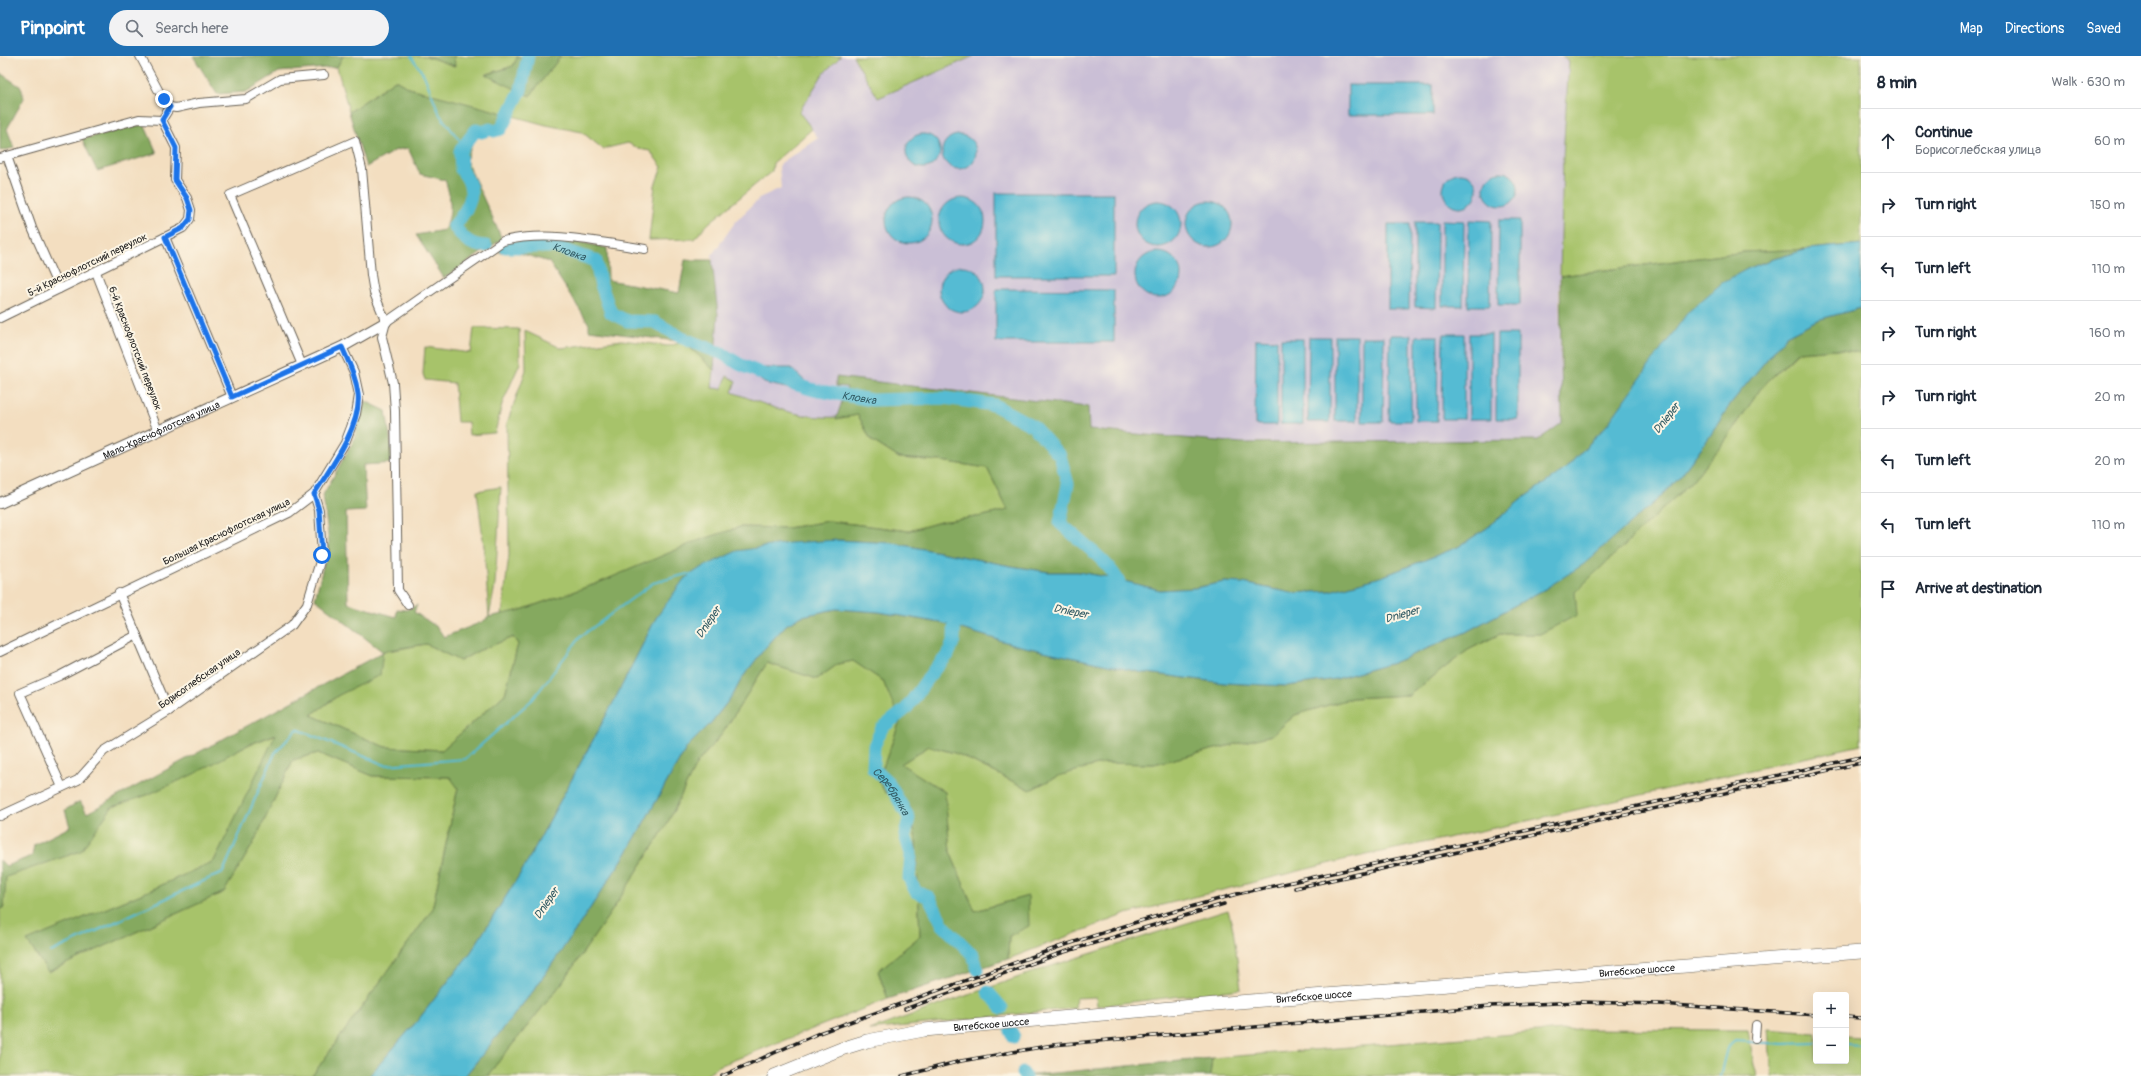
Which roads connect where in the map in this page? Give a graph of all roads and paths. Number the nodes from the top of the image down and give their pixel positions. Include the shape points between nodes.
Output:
1 (140, 56) edge
2 (324, 75) dead end
3 (170, 107) junction
4 (162, 120) junction
5 (3, 157) edge
6 (165, 237) junction
7 (645, 249) dead end
8 (96, 272) junction
9 (59, 289) junction
10 (0, 318) edge
11 (386, 322) junction
12 (342, 347) junction
13 (302, 365) junction
14 (232, 397) junction
15 (158, 431) junction
16 (314, 494) junction
17 (0, 502) edge
18 (119, 593) junction
19 (408, 605) dead end
20 (137, 635) junction
21 (0, 652) edge
22 (169, 711) junction
23 (62, 787) junction
24 (0, 816) edge
25 (1861, 952) edge
26 (1756, 1025) dead end
27 (1755, 1038) dead end
28 (774, 1076) edge

1 - 3 street
2 - 3 street via 280,79 246,99
3 - 4 street
4 - 5 street via 139,119
4 - 6 street, 5-й Краснофлотский переулок via 176,148 175,180 187,198 191,210 190,219 183,228
5 - 9 street
6 - 8 street, 5-й Краснофлотский переулок
6 - 14 street
7 - 11 street via 557,236 523,236 503,241
8 - 9 street, 5-й Краснофлотский переулок
8 - 15 street, 6-й Краснофлотский переулок
9 - 10 street, 5-й Краснофлотский переулок
11 - 12 street, Мало-Краснофлотская улица
11 - 13 street via 374,293 362,169 355,141 230,195
11 - 19 street via 382,337 393,383 395,411 398,590
12 - 13 street, Мало-Краснофлотская улица
12 - 16 street, Большая Краснофлотская улица via 354,372 359,395 356,414 346,443
13 - 14 street, Мало-Краснофлотская улица
14 - 15 street, Мало-Краснофлотская улица
15 - 17 street, Мало-Краснофлотская улица
16 - 18 street, Большая Краснофлотская улица via 289,513
16 - 22 street, Борисоглебская улица via 319,510 322,555 307,604 292,625
18 - 20 street
18 - 21 street, Большая Краснофлотская улица
20 - 22 street
20 - 23 street via 59,676 20,693
22 - 23 street, Борисоглебская улица via 104,751 78,780
23 - 24 street, Борисоглебская улица
25 - 28 main road, Витебское шоссе via 945,1028 867,1041 805,1062
26 - 27 street

